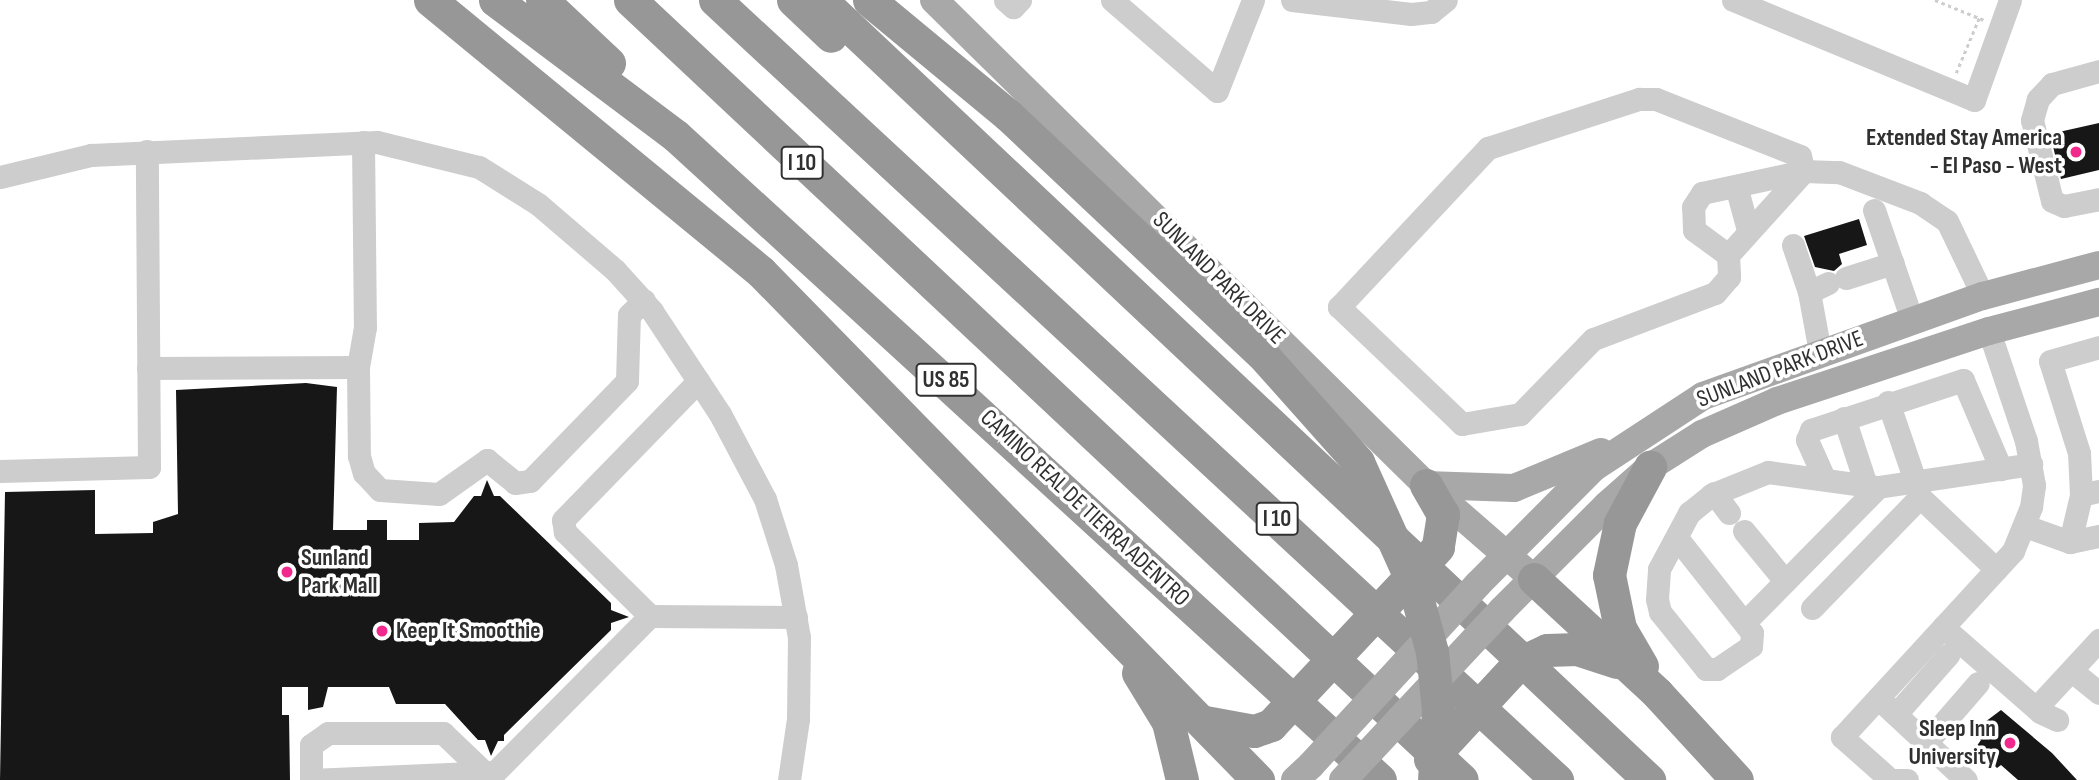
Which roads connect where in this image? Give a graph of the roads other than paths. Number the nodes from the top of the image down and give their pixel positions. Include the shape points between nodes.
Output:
1 (421, 0) edge
2 (430, 0) edge
3 (495, 0) edge
4 (542, 0) edge
5 (630, 0) edge
6 (715, 0) edge
7 (793, 0) edge
8 (821, 0) edge
9 (869, 0) edge
10 (893, 0) edge
11 (934, 0) edge
12 (1005, 0) edge
13 (1020, 0) edge
14 (1112, 0) edge
15 (1253, 0) edge
16 (1292, 0) edge
17 (1446, 0) edge
18 (1733, 0) edge
19 (2006, 1) edge
20 (468, 31) junction
21 (2099, 71) edge
22 (1008, 116) junction
23 (676, 136) junction
24 (363, 142) junction
25 (146, 151) junction
26 (1804, 171) junction
27 (0, 177) edge
28 (1736, 186) junction
29 (2099, 199) edge
30 (1874, 210) dead end
31 (1748, 230) junction
32 (1793, 245) dead end
33 (1728, 254) junction
34 (1893, 263) junction
35 (2099, 265) edge
36 (1101, 268) junction
37 (1828, 284) junction
38 (1983, 296) junction
39 (644, 300) junction
40 (2099, 302) edge
41 (1912, 320) junction
42 (1989, 331) junction
43 (2099, 347) edge
44 (1820, 352) junction
45 (358, 366) junction
46 (148, 369) junction
47 (698, 381) junction
48 (1970, 387) junction
49 (1888, 402) junction
50 (1844, 418) junction
51 (1629, 441) junction
52 (2031, 464) junction
53 (1650, 467) junction
54 (2001, 469) junction
55 (0, 471) edge
56 (1959, 475) junction
57 (1824, 478) junction
58 (1426, 485) junction
59 (1872, 486) junction
60 (1919, 486) junction
61 (1714, 493) junction
62 (2090, 493) edge
63 (2025, 526) junction
64 (2099, 536) edge
65 (1677, 538) junction
66 (2070, 542) junction
67 (1507, 554) junction
68 (1996, 569) junction
69 (1534, 579) junction
70 (1785, 581) junction
71 (1812, 608) dead end
72 (650, 616) junction
73 (796, 617) junction
74 (1102, 618) junction
75 (1746, 621) junction
76 (1943, 627) junction
77 (2099, 640) edge
78 (1948, 654) dead end
79 (1626, 665) junction
80 (2072, 671) junction
81 (1978, 683) dead end
82 (1657, 693) junction
83 (2099, 694) edge
84 (1878, 698) junction
85 (2036, 708) junction
86 (1895, 714) junction
87 (2057, 720) dead end
88 (1205, 722) junction
89 (1926, 743) junction
90 (1303, 773) edge
91 (487, 775) junction
92 (311, 779) edge
93 (1893, 779) edge
94 (789, 780) edge
95 (1182, 780) edge
96 (1258, 780) edge
97 (1343, 780) edge
98 (1380, 780) edge
99 (1411, 780) edge
100 (1434, 780) edge
101 (1462, 780) edge
102 (1557, 780) edge
103 (1649, 780) edge
104 (1737, 780) edge
105 (1966, 780) edge

1 - 20 highway
2 - 20 highway
3 - 23 highway, CAMINO REAL DE TIERRA ADENTRO / US 85
4 - 23 highway
5 - 101 highway, I 10
6 - 102 highway, I 10
7 - 36 highway
8 - 36 highway
9 - 22 highway
10 - 22 highway
11 - 58 main road, SUNLAND PARK DRIVE
12 - 13 lane via 1013,7
14 - 15 lane via 1217,91
16 - 17 lane via 1411,14 1431,12
18 - 19 lane via 1974,100 1989,22
20 - 74 highway via 761,272
21 - 29 lane via 2052,84 2038,99 2032,120 2052,201 2064,206
22 - 100 highway, bridge via 1261,353 1358,462 1414,586 1432,652 1438,709
23 - 98 highway, CAMINO REAL DE TIERRA ADENTRO / US 85
24 - 25 lane
24 - 39 lane via 433,152 493,174 563,223
24 - 45 lane via 365,327
25 - 27 lane via 79,156
25 - 46 lane
26 - 28 lane
26 - 31 lane
26 - 33 lane via 1800,156 1656,99 1639,99 1488,148 1339,307 1462,424 1507,418 1529,407 1593,339 1715,293 1729,277
26 - 38 lane via 1839,172 1935,211 1956,234
28 - 31 lane
28 - 33 lane via 1702,193 1693,207 1699,237
30 - 34 lane
31 - 33 lane
32 - 37 lane
34 - 37 lane
34 - 41 lane
35 - 38 main road, SUNLAND PARK DRIVE
36 - 103 highway
37 - 44 lane
38 - 41 main road, SUNLAND PARK DRIVE
38 - 42 main road
39 - 45 lane via 629,315 627,381 523,483 486,460 445,492 399,495 380,490 360,465
39 - 47 lane
40 - 42 main road, SUNLAND PARK DRIVE
41 - 44 main road, SUNLAND PARK DRIVE
42 - 52 lane
42 - 53 main road, SUNLAND PARK DRIVE via 1767,405 1702,434
43 - 62 lane via 2050,361
44 - 51 main road, SUNLAND PARK DRIVE via 1703,396
45 - 46 lane
46 - 55 lane via 149,467
47 - 72 lane via 563,520 565,532
47 - 73 lane via 765,499
48 - 49 lane via 1963,380
48 - 54 lane
48 - 56 lane via 1985,447 1980,460
49 - 50 lane
49 - 60 lane
50 - 57 lane via 1811,430 1807,440
50 - 59 lane
51 - 58 main road via 1514,488
51 - 67 main road, SUNLAND PARK DRIVE via 1593,468
52 - 54 lane
52 - 63 lane via 2034,485
53 - 69 main road, SUNLAND PARK DRIVE
53 - 82 highway via 1620,523 1609,575 1620,628
54 - 56 lane
56 - 60 lane
57 - 59 lane
57 - 61 lane via 1768,472
58 - 67 main road, SUNLAND PARK DRIVE
58 - 88 highway, bridge via 1443,514 1438,547 1271,724 1254,731
59 - 60 lane
59 - 70 lane
60 - 68 lane
60 - 71 lane
61 - 65 lane via 1689,513
61 - 70 lane
62 - 66 lane
63 - 66 lane
63 - 68 lane
64 - 66 lane
65 - 75 lane
65 - 75 lane via 1659,569 1657,599 1660,612 1706,669 1728,663 1751,646
67 - 69 main road, SUNLAND PARK DRIVE
67 - 90 main road, SUNLAND PARK DRIVE, bridge
68 - 76 lane
69 - 79 highway
69 - 97 main road, SUNLAND PARK DRIVE, bridge
70 - 75 lane
72 - 73 lane
72 - 91 lane
73 - 94 lane via 800,700
74 - 88 highway
74 - 95 highway via 1163,714
76 - 84 lane
76 - 85 lane
77 - 80 lane
78 - 86 lane
79 - 82 highway
79 - 99 highway, bridge via 1577,649 1547,650 1519,663
80 - 83 lane
80 - 85 lane
81 - 89 lane
82 - 104 highway
84 - 86 lane
84 - 93 lane via 1842,737
85 - 87 lane
86 - 89 lane
88 - 96 highway
89 - 105 lane
91 - 92 lane
91 - 92 lane via 443,733 328,733 311,745

